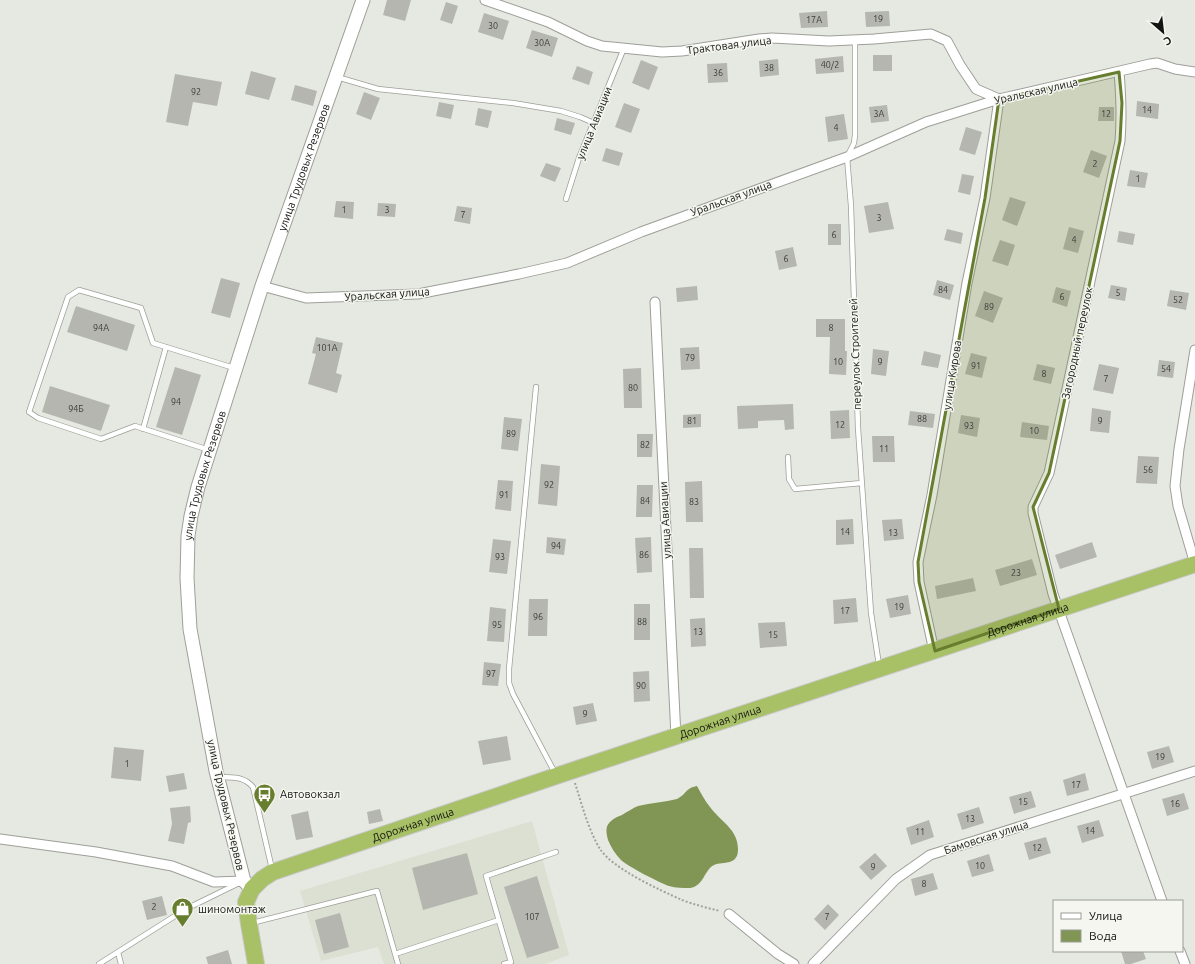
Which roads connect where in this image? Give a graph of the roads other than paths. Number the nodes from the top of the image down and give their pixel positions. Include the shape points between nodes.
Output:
1 (363, 0) edge
2 (485, 0) edge
3 (855, 39) junction
4 (624, 48) junction
5 (1119, 72) junction
6 (1195, 72) edge
7 (336, 76) junction
8 (999, 99) junction
9 (594, 123) junction
10 (847, 157) junction
11 (566, 199) dead end
12 (262, 286) junction
13 (655, 302) dead end
14 (166, 347) junction
15 (1195, 350) edge
16 (236, 369) junction
17 (536, 387) dead end
18 (143, 429) junction
19 (210, 450) junction
20 (788, 457) dead end
21 (862, 483) junction
22 (1195, 564) edge
23 (1059, 609) junction
24 (934, 651) junction
25 (880, 669) junction
26 (676, 737) junction
27 (1195, 771) edge
28 (564, 774) junction
29 (217, 777) junction
30 (1124, 793) junction
31 (0, 839) edge
32 (556, 852) dead end
33 (273, 872) junction
34 (248, 885) junction
35 (1162, 900) edge
36 (729, 914) road end
37 (498, 920) junction
38 (249, 924) junction
39 (118, 952) junction
40 (1180, 952) edge
41 (395, 954) junction
42 (98, 964) edge
43 (121, 964) edge
44 (256, 964) edge
45 (398, 964) edge
46 (504, 964) edge
47 (794, 964) edge
48 (813, 964) edge
49 (1184, 964) edge

1 - 7 main road, улица Трудовых Резервов
2 - 4 street, Трактовая улица via 548,22 587,41 602,46
3 - 4 street, Трактовая улица via 759,39 662,52
3 - 8 street, Трактовая улица via 931,34 947,41 976,89
3 - 10 lane, переулок Строителей via 855,135
4 - 9 lane, улица Авиации
5 - 6 street, Уральская улица via 1156,63
5 - 8 street, Уральская улица
5 - 23 street, Загородный переулок via 1122,103 1120,141 1050,473 1033,507 1051,586
7 - 9 lane via 378,89 513,103 561,111
7 - 12 main road, улица Трудовых Резервов
8 - 10 street, Уральская улица via 926,122
8 - 24 street, улица Кирова via 985,198 967,283 932,495 918,562 919,582
9 - 11 lane, улица Авиации
10 - 12 street, Уральская улица via 641,232 567,263 520,274 418,294 306,298
10 - 21 lane, переулок Строителей
12 - 16 main road, улица Трудовых Резервов
13 - 26 street, улица Авиации
14 - 16 lane
14 - 18 lane
14 - 18 lane via 153,343 141,308 79,290 68,297 29,412 38,418 101,439 135,426
15 - 22 street via 1175,486 1178,506
16 - 19 main road, улица Трудовых Резервов
17 - 28 lane via 509,682 519,706
18 - 19 lane
19 - 29 main road, улица Трудовых Резервов via 191,516 187,590 190,629
20 - 21 lane via 789,479 795,489
21 - 25 lane, переулок Строителей via 871,613
22 - 23 highway, Дорожная улица
23 - 24 highway, Дорожная улица
23 - 30 street, Загородный переулок
24 - 25 highway, Дорожная улица
25 - 26 highway, Дорожная улица
26 - 28 highway, Дорожная улица
27 - 30 street, Бамовская улица
28 - 33 highway, Дорожная улица
29 - 33 lane via 240,778 247,780 253,787
29 - 34 main road, улица Трудовых Резервов
30 - 35 street, Загородный переулок
30 - 48 street, Бамовская улица via 930,855 896,879
31 - 34 street via 96,852 172,866 214,882
32 - 37 lane via 486,876
33 - 34 highway, Дорожная улица
34 - 38 highway via 246,902
34 - 39 lane via 186,908
36 - 47 street
37 - 41 lane
37 - 46 lane via 511,962
38 - 41 lane via 376,891
38 - 44 highway
39 - 42 lane
39 - 43 lane
40 - 49 street
41 - 45 lane

